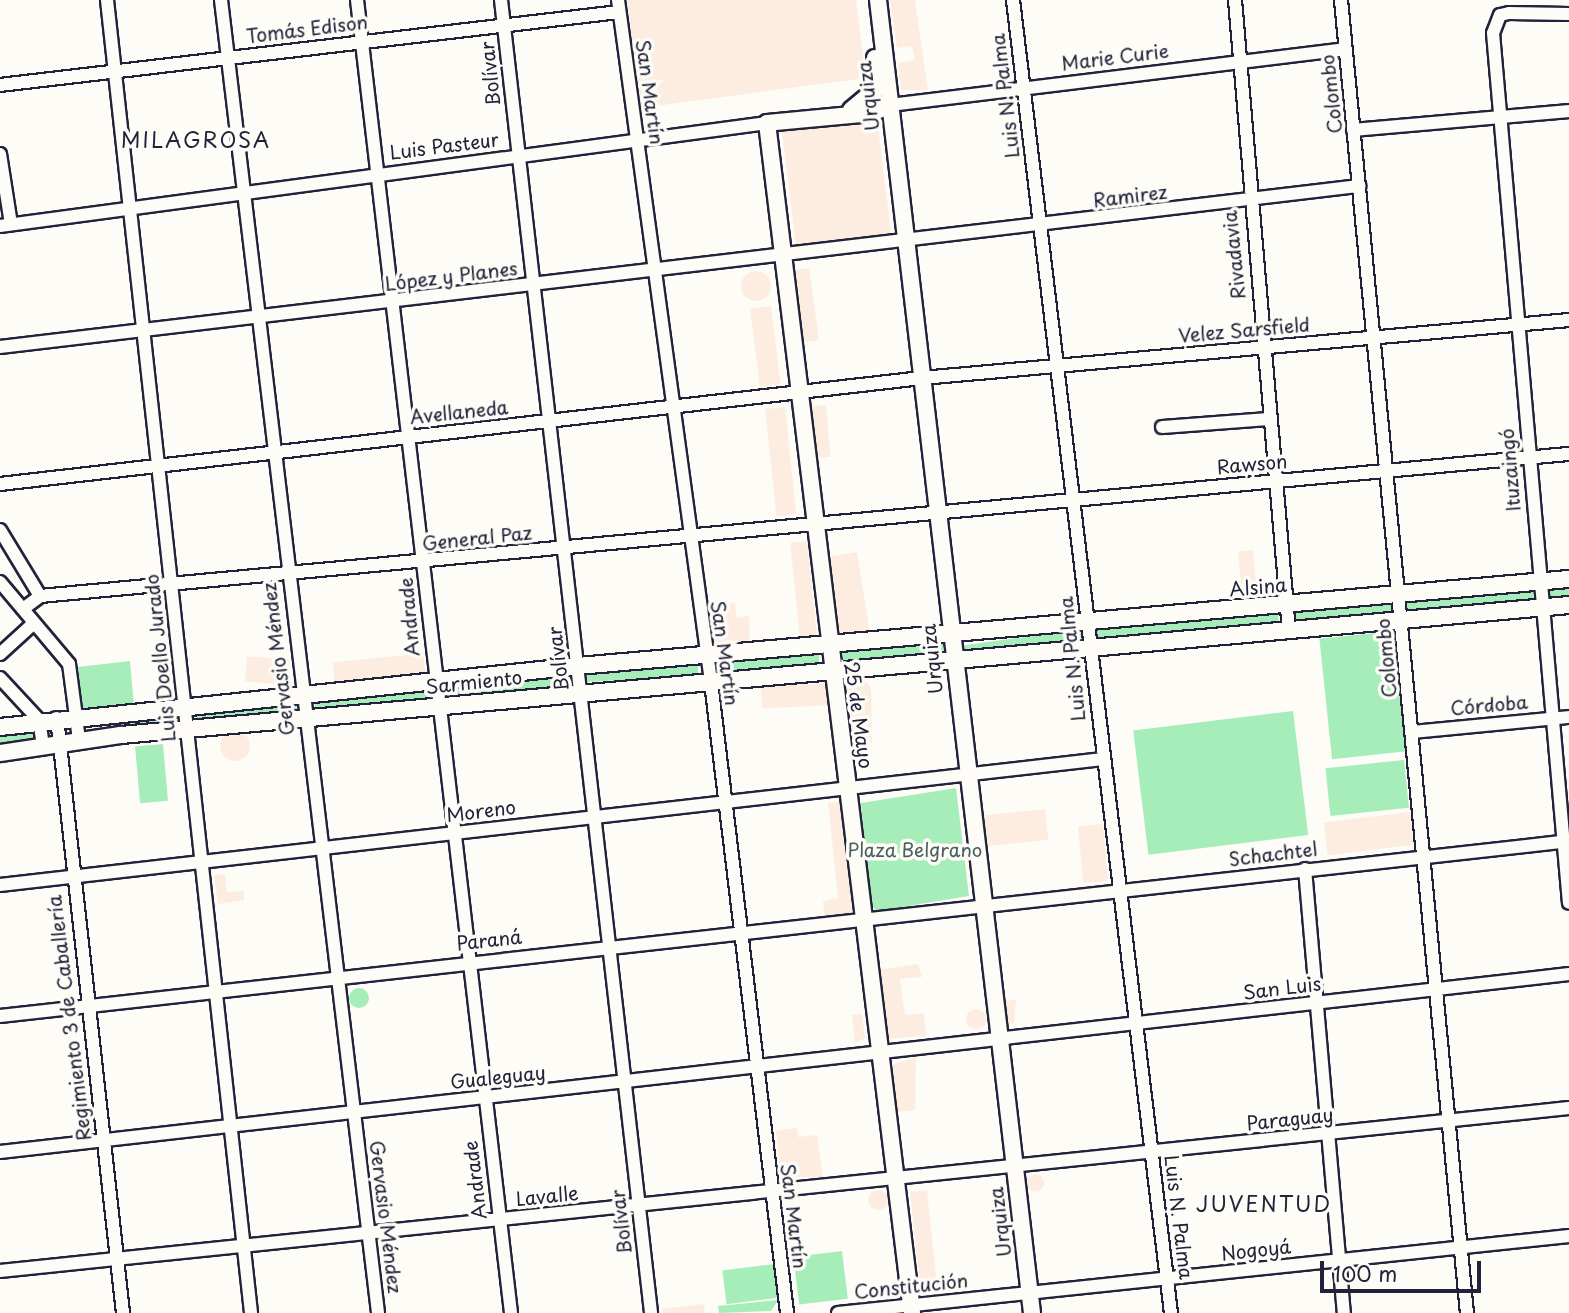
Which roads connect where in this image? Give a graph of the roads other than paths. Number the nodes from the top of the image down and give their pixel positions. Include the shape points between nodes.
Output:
1 (107, 0) edge
2 (221, 0) edge
3 (357, 0) edge
4 (501, 0) edge
5 (867, 0) edge
6 (878, 0) edge
7 (1013, 0) edge
8 (1235, 0) edge
9 (1340, 0) edge
10 (619, 6) edge
11 (1569, 14) edge
12 (504, 25) junction
13 (362, 42) junction
14 (1345, 49) junction
15 (228, 58) junction
16 (1239, 62) junction
17 (115, 71) junction
18 (0, 85) edge
19 (1023, 87) junction
20 (890, 105) junction
21 (848, 111) junction
22 (1569, 111) edge
23 (1501, 117) junction
24 (766, 123) junction
25 (1353, 130) junction
26 (637, 142) junction
27 (0, 154) edge
28 (519, 158) junction
29 (377, 176) junction
30 (1359, 186) junction
31 (244, 194) junction
32 (1248, 200) junction
33 (131, 209) junction
34 (5, 225) edge
35 (1041, 227) junction
36 (906, 243) junction
37 (783, 257) junction
38 (654, 272) junction
39 (533, 286) junction
40 (391, 302) junction
41 (258, 318) junction
42 (1569, 320) edge
43 (1518, 324) junction
44 (144, 331) junction
45 (1374, 337) junction
46 (0, 347) edge
47 (1263, 347) junction
48 (1058, 366) junction
49 (922, 378) junction
50 (800, 392) junction
51 (673, 405) junction
52 (1269, 419) junction
53 (548, 421) junction
54 (1162, 427) dead end
55 (407, 437) junction
56 (274, 452) junction
57 (1569, 454) edge
58 (1528, 457) junction
59 (159, 465) junction
60 (1388, 474) junction
61 (1273, 481) junction
62 (0, 484) edge
63 (1074, 498) junction
64 (938, 512) junction
65 (813, 523) junction
66 (0, 530) edge
67 (690, 533) junction
68 (563, 548) junction
69 (424, 563) junction
70 (288, 576) junction
71 (1569, 579) edge
72 (1539, 582) junction
73 (0, 583) edge
74 (172, 586) junction
75 (1400, 595) junction
76 (40, 596) junction
77 (1569, 605) edge
78 (1287, 606) junction
79 (1541, 607) junction
80 (23, 609) junction
81 (1402, 621) junction
82 (1087, 622) junction
83 (34, 623) junction
84 (1289, 631) junction
85 (950, 634) junction
86 (828, 644) junction
87 (1090, 648) junction
88 (0, 654) edge
89 (705, 655) junction
90 (953, 660) junction
91 (578, 666) junction
92 (831, 671) junction
93 (0, 678) edge
94 (435, 680) junction
95 (711, 682) junction
96 (581, 692) junction
97 (302, 694) junction
98 (185, 704) junction
99 (438, 706) junction
100 (79, 715) junction
101 (1569, 717) edge
102 (57, 718) junction
103 (304, 719) junction
104 (1552, 719) junction
105 (39, 720) junction
106 (0, 727) edge
107 (187, 729) junction
108 (1413, 732) junction
109 (79, 740) junction
110 (51, 744) junction
111 (0, 753) edge
112 (1103, 759) junction
113 (966, 774) junction
114 (848, 789) junction
115 (724, 803) junction
116 (594, 817) junction
117 (452, 834) junction
118 (1566, 841) edge
119 (320, 849) junction
120 (1424, 858) junction
121 (200, 862) junction
122 (1305, 869) junction
123 (72, 877) junction
124 (0, 885) edge
125 (1117, 892) junction
126 (1569, 903) edge
127 (982, 906) junction
128 (864, 920) junction
129 (740, 934) junction
130 (609, 947) junction
131 (468, 962) junction
132 (1569, 974) edge
133 (337, 975) junction
134 (217, 990) junction
135 (1437, 990) junction
136 (1318, 1004) junction
137 (87, 1007) junction
138 (0, 1016) edge
139 (1136, 1025) junction
140 (1000, 1039) junction
141 (878, 1052) junction
142 (756, 1068) junction
143 (624, 1083) junction
144 (485, 1098) junction
145 (1569, 1108) edge
146 (353, 1113) junction
147 (1449, 1121) junction
148 (230, 1126) junction
149 (1329, 1134) junction
150 (103, 1141) junction
151 (0, 1152) edge
152 (1152, 1154) junction
153 (1015, 1170) junction
154 (896, 1180) junction
155 (772, 1193) junction
156 (638, 1206) junction
157 (499, 1220) junction
158 (368, 1234) junction
159 (1569, 1236) edge
160 (244, 1246) junction
161 (1461, 1248) junction
162 (117, 1259) junction
163 (1340, 1261) junction
164 (0, 1270) edge
165 (1167, 1279) junction
166 (1030, 1293) junction
167 (912, 1309) edge
168 (123, 1313) edge
169 (251, 1313) edge
170 (378, 1313) edge
171 (510, 1313) edge
172 (651, 1313) edge
173 (787, 1313) edge
174 (838, 1313) edge
175 (1032, 1313) edge
176 (1171, 1313) edge
177 (1344, 1313) edge
178 (1467, 1313) edge

1 - 17 street, Luis Doello Jurado
2 - 15 street, Gervasio Méndez
3 - 13 street, Andrade
4 - 12 street, Bolívar
5 - 21 main road, Urquiza via 875,90 866,104
6 - 20 main road, Urquiza
7 - 19 street, Luis N. Palma
8 - 16 street, Rivadavia
9 - 14 street, Colombo
10 - 12 street, Tomás Edison
10 - 26 street, San Martín
11 - 23 street, Ituzaingó via 1500,15 1493,33
12 - 13 street, Tomás Edison
12 - 28 street, Bolívar
13 - 15 street, Tomás Edison
13 - 29 street, Andrade
14 - 16 street, Marie Curie
14 - 25 street, Colombo
15 - 17 street, Tomás Edison
15 - 31 street, Gervasio Méndez
16 - 19 street, Marie Curie
16 - 32 street, Rivadavia
17 - 18 street, Tomás Edison
17 - 33 street, Luis Doello Jurado
19 - 20 street, Marie Curie
19 - 35 street, Luis N. Palma
20 - 21 main road, Luis Pasteur via 872,113
20 - 36 main road, Urquiza
21 - 24 main road, Luis Pasteur
22 - 23 street
23 - 25 street
23 - 43 street, Ituzaingó
24 - 26 street, Luis Pasteur
24 - 37 main road, 25 de Mayo
25 - 30 street, Colombo
26 - 28 street, Luis Pasteur
26 - 38 street, San Martín
27 - 34 street
28 - 29 street, Luis Pasteur
28 - 39 street, Bolívar
29 - 31 street, Luis Pasteur
29 - 40 street, Andrade
30 - 32 street, Ramirez
30 - 45 street, Colombo
31 - 33 street, Luis Pasteur
31 - 41 street, Gervasio Méndez
32 - 35 street, Ramirez
32 - 47 street, Rivadavia
33 - 34 street, Luis Pasteur
33 - 44 street, Luis Doello Jurado
35 - 36 street, Ramirez
35 - 48 street, Luis N. Palma
36 - 37 street, López y Planes
36 - 49 main road, Urquiza
37 - 38 street, López y Planes
37 - 50 main road, 25 de Mayo
38 - 39 street, López y Planes
38 - 51 street, San Martín
39 - 40 street, López y Planes
39 - 53 street, Bolívar
40 - 41 street, López y Planes
40 - 55 street, Andrade
41 - 44 street, López y Planes
41 - 56 street, Gervasio Méndez
42 - 43 street, Velez Sarsfield
43 - 45 street, Velez Sarsfield
43 - 58 street, Ituzaingó
44 - 46 street, López y Planes
44 - 59 street, Luis Doello Jurado
45 - 47 street, Velez Sarsfield
45 - 60 street, Colombo
47 - 48 street, Velez Sarsfield
47 - 52 street, Rivadavia
48 - 49 street, Velez Sarsfield
48 - 63 street, Luis N. Palma
49 - 50 street, Avellaneda
49 - 64 main road, Urquiza
50 - 51 street, Avellaneda
50 - 65 main road, 25 de Mayo
51 - 53 street, Avellaneda
51 - 67 street, San Martín
52 - 54 street
52 - 61 street, Rivadavia
53 - 55 street, Avellaneda
53 - 68 street, Bolívar
55 - 56 street, Avellaneda
55 - 69 street, Andrade
56 - 59 street, Avellaneda
56 - 70 street, Gervasio Méndez
57 - 58 street, Rawson
58 - 60 street, Rawson
58 - 72 street, Ituzaingó
59 - 62 street, Avellaneda
59 - 74 street, Luis Doello Jurado
60 - 61 street, Rawson
60 - 75 street, Colombo
61 - 63 street, Rawson
61 - 78 street, Rivadavia
63 - 64 street, Rawson
63 - 82 street, Luis N. Palma
64 - 65 street, General Paz
64 - 85 main road, Urquiza
65 - 67 street, General Paz
65 - 86 main road, 25 de Mayo
66 - 76 street
67 - 68 street, General Paz
67 - 89 street, San Martín
68 - 69 street, General Paz
68 - 91 street, Bolívar
69 - 70 street, General Paz
69 - 94 street, Andrade
70 - 74 street, General Paz
70 - 97 street, Gervasio Méndez
71 - 72 main road, Alsina
72 - 75 main road, Alsina
72 - 79 street, Ituzaingó
73 - 80 street
74 - 76 street, General Paz
74 - 98 street, Luis Doello Jurado
75 - 78 main road, Alsina
75 - 81 street, Colombo
76 - 80 street
77 - 79 main road
78 - 82 main road, Alsina
78 - 84 street, Rivadavia
79 - 81 main road
79 - 104 street, Ituzaingó
80 - 83 street
81 - 84 main road
81 - 108 street, Colombo
82 - 85 main road, Alsina
82 - 87 street, Luis N. Palma
83 - 88 street
83 - 100 street via 69,664
84 - 87 main road
85 - 86 main road, Sarmiento
85 - 90 main road, Urquiza
86 - 89 main road, Sarmiento
86 - 92 main road, 25 de Mayo
87 - 90 main road
87 - 112 street, Luis N. Palma
89 - 91 main road, Sarmiento
89 - 95 street, San Martín
90 - 92 main road, Sarmiento
90 - 113 main road, Urquiza
91 - 94 main road, Sarmiento
91 - 96 street, Bolívar
92 - 95 main road, Sarmiento
92 - 114 main road, 25 de Mayo
93 - 105 street
94 - 97 main road, Sarmiento
94 - 99 street, Andrade
95 - 96 main road, Sarmiento
95 - 115 street, San Martín
96 - 99 main road, Sarmiento
96 - 116 street, Bolívar
97 - 98 main road, Sarmiento
97 - 103 street, Gervasio Méndez
98 - 100 main road, Sarmiento
98 - 107 street, Luis Doello Jurado
99 - 103 main road, Sarmiento
99 - 117 street, Andrade
100 - 102 main road, Sarmiento
100 - 109 street
101 - 104 street, Córdoba
102 - 105 main road, Sarmiento
102 - 110 street, Regimiento 3 de Caballería
103 - 107 main road, Sarmiento
103 - 119 street, Gervasio Méndez
104 - 108 street, Córdoba
104 - 118 street, Ituzaingó
105 - 106 main road, Sarmiento
105 - 110 street
107 - 109 main road, Sarmiento
107 - 121 street, Luis Doello Jurado
108 - 120 street, Colombo
109 - 110 main road, Sarmiento
110 - 111 main road, Sarmiento
110 - 123 street, Regimiento 3 de Caballería
112 - 113 street
112 - 125 street, Luis N. Palma
113 - 114 street, Moreno
113 - 127 main road, Urquiza
114 - 115 street, Moreno
114 - 128 main road, 25 de Mayo
115 - 116 street, Moreno
115 - 129 street, San Martín
116 - 117 street, Moreno
116 - 130 street, Bolívar
117 - 119 street, Moreno
117 - 131 street, Andrade
118 - 120 street, Schachtel
118 - 126 street, Ituzaingó
119 - 121 street, Moreno
119 - 133 street, Gervasio Méndez
120 - 122 street, Schachtel
120 - 135 street, Colombo
121 - 123 street, Moreno
121 - 134 street, Luis Doello Jurado
122 - 125 street, Schachtel
122 - 136 street
123 - 124 street, Moreno
123 - 137 street, Regimiento 3 de Caballería
125 - 127 street, Schachtel
125 - 139 street, Luis N. Palma
127 - 128 street, Paraná
127 - 140 main road, Urquiza
128 - 129 street, Paraná
128 - 141 main road, 25 de Mayo
129 - 130 street, Paraná
129 - 142 street, San Martín
130 - 131 street, Paraná
130 - 143 street, Bolívar
131 - 133 street, Paraná
131 - 144 street, Andrade
132 - 135 street, San Luis
133 - 134 street, Paraná
133 - 146 street, Gervasio Méndez
134 - 137 street, Paraná
134 - 148 street, Luis Doello Jurado
135 - 136 street, San Luis
135 - 147 street, Colombo
136 - 139 street, San Luis
136 - 149 street
137 - 138 street, Paraná
137 - 150 street, Regimiento 3 de Caballería
139 - 140 street, San Luis
139 - 152 street, Luis N. Palma
140 - 141 street, Gualeguay
140 - 153 main road, Urquiza
141 - 142 street, Gualeguay
141 - 154 main road, 25 de Mayo
142 - 143 street, Gualeguay
142 - 155 street, San Martín
143 - 144 street, Gualeguay
143 - 156 street, Bolívar
144 - 146 street, Gualeguay
144 - 157 street, Andrade
145 - 147 street, Paraguay
146 - 148 street, Gualeguay
146 - 158 street, Gervasio Méndez
147 - 149 street, Paraguay
147 - 161 street, Colombo
148 - 150 street, Gualeguay
148 - 160 street, Luis Doello Jurado
149 - 152 street, Paraguay
149 - 163 street
150 - 151 street, Gualeguay
150 - 162 street, Regimiento 3 de Caballería
152 - 153 street, Paraguay
152 - 165 street, Luis N. Palma
153 - 154 street, Lavalle
153 - 166 main road, Urquiza
154 - 155 street, Lavalle
154 - 167 main road, 25 de Mayo
155 - 156 street, Lavalle
155 - 173 street, San Martín
156 - 157 street, Lavalle
156 - 172 street, Bolívar
157 - 158 street, Lavalle
157 - 171 street, Andrade
158 - 160 street, Lavalle
158 - 170 street, Gervasio Méndez
159 - 161 street, Nogoyá
160 - 162 street, Lavalle
160 - 169 street, Luis Doello Jurado
161 - 163 street, Nogoyá
161 - 178 street, Colombo
162 - 164 street, Lavalle
162 - 168 street, Regimiento 3 de Caballería
163 - 165 street, Nogoyá
163 - 177 street
165 - 166 street, Nogoyá
165 - 176 street, Luis N. Palma
166 - 167 street, Constitución
166 - 175 main road, Urquiza
167 - 174 street, Constitución

